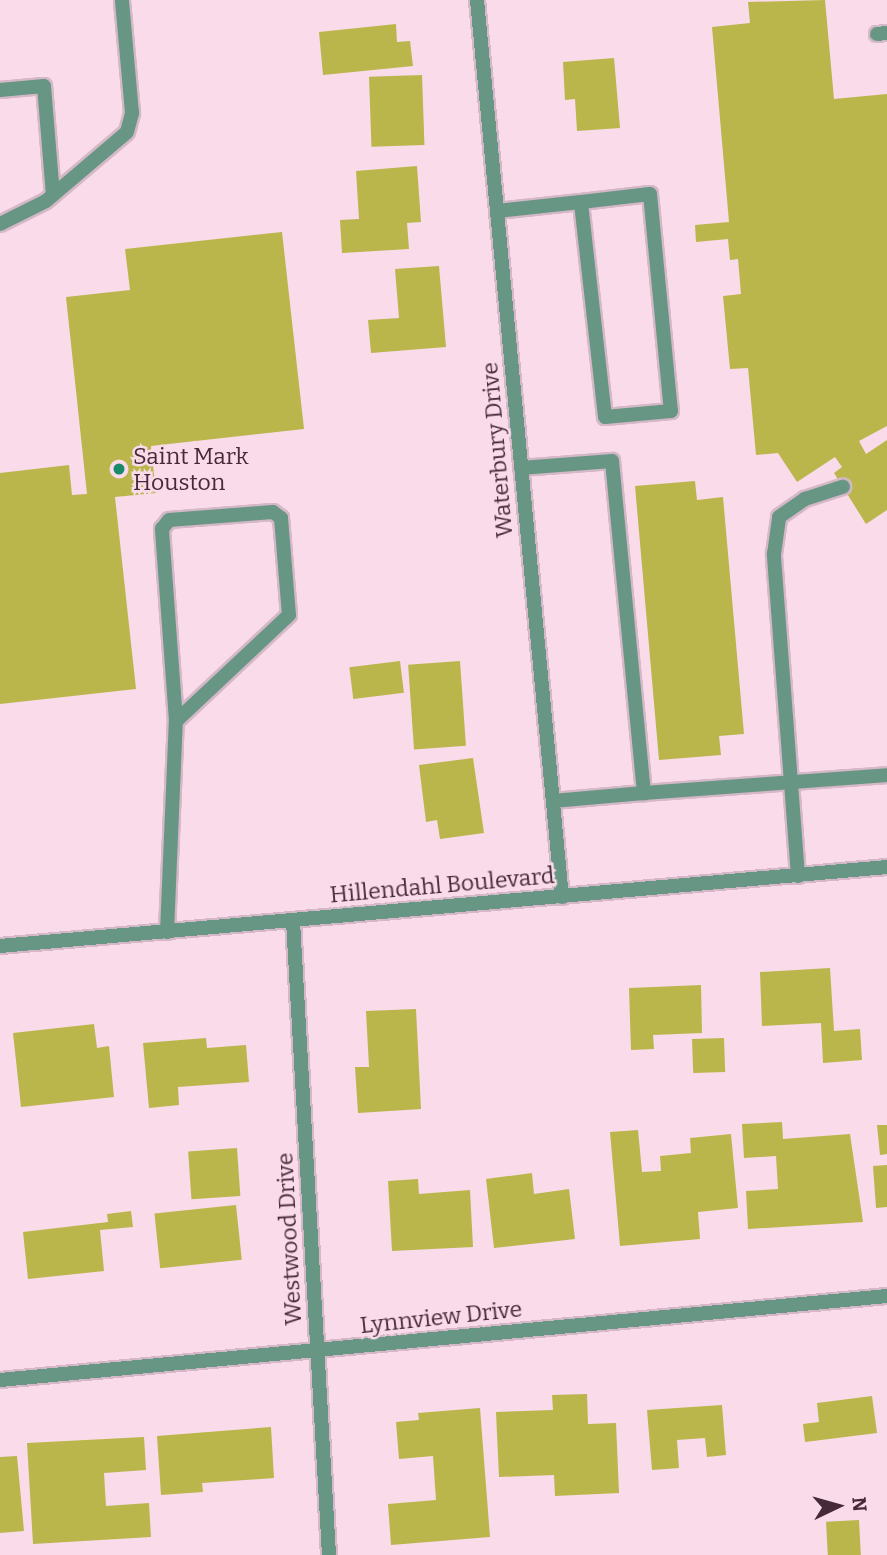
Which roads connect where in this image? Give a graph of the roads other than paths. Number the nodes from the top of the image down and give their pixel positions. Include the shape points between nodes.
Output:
1 (122, 0) edge
2 (477, 0) edge
3 (0, 90) edge
4 (53, 195) junction
5 (581, 202) junction
6 (497, 211) junction
7 (0, 224) edge
8 (521, 468) junction
9 (843, 487) dead end
10 (176, 721) junction
11 (887, 775) edge
12 (791, 780) junction
13 (644, 793) junction
14 (553, 801) junction
15 (887, 867) edge
16 (798, 876) junction
17 (562, 897) junction
18 (293, 921) junction
19 (167, 932) junction
20 (0, 946) edge
21 (887, 1296) edge
22 (318, 1352) junction
23 (0, 1380) edge
24 (329, 1555) edge

1 - 4 street via 132,113 127,132
2 - 6 street, Waterbury Drive
3 - 4 street via 44,86
4 - 7 street
5 - 5 street via 650,194 671,411 605,417
5 - 6 street
6 - 8 street, Waterbury Drive
8 - 13 street via 612,461
8 - 14 street, Waterbury Drive
9 - 12 street via 805,499 779,517 774,554
10 - 10 street via 162,529 169,520 273,512 281,518 289,615
10 - 19 street
11 - 12 street
12 - 13 street
12 - 16 street
13 - 14 street
14 - 17 street, Waterbury Drive
15 - 16 street, Hillendahl Boulevard
16 - 17 street, Hillendahl Boulevard
17 - 18 street, Hillendahl Boulevard
18 - 19 street, Hillendahl Boulevard
18 - 22 street, Westwood Drive
19 - 20 street, Hillendahl Boulevard
21 - 22 street, Lynnview Drive
22 - 23 street, Lynnview Drive
22 - 24 street, Westwood Drive

